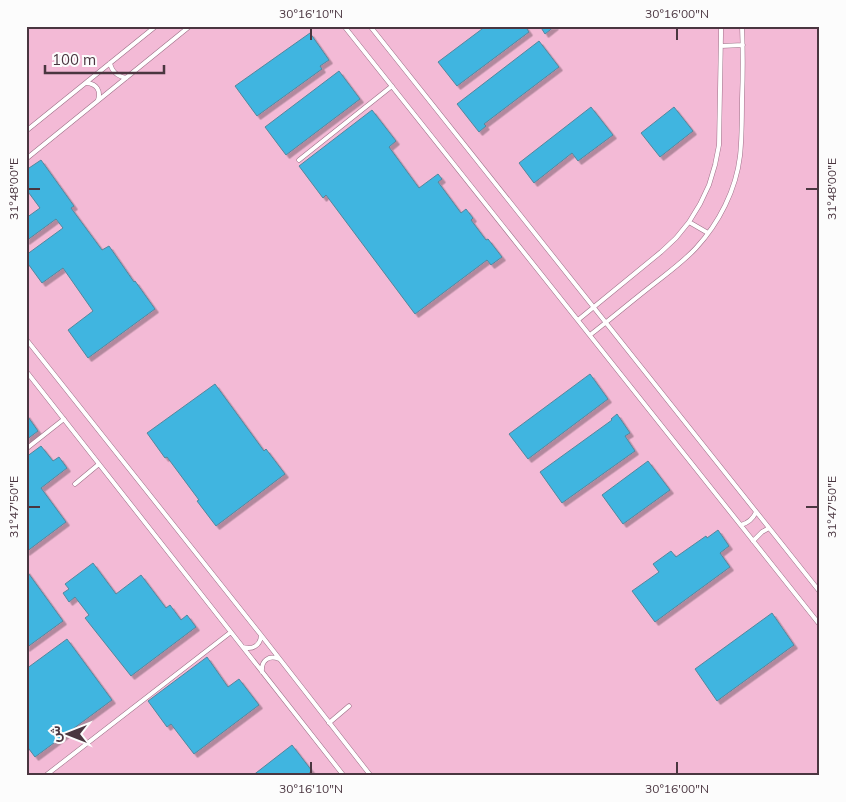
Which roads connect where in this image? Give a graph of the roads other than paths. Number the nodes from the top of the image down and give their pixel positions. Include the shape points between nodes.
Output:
1 (156, 26) edge
2 (190, 26) edge
3 (344, 26) edge
4 (370, 26) edge
5 (721, 26) edge
6 (742, 26) edge
7 (743, 45) junction
8 (721, 46) junction
9 (110, 63) junction
10 (126, 78) junction
11 (86, 83) junction
12 (392, 86) junction
13 (98, 100) junction
14 (26, 131) edge
15 (26, 159) edge
16 (299, 160) dead end
17 (689, 222) junction
18 (708, 233) junction
19 (593, 307) junction
20 (578, 320) junction
21 (605, 323) junction
22 (590, 335) junction
23 (26, 339) edge
24 (26, 371) edge
25 (64, 419) junction
26 (26, 449) edge
27 (99, 464) junction
28 (75, 484) dead end
29 (756, 512) junction
30 (741, 525) junction
31 (769, 528) junction
32 (753, 541) junction
33 (820, 592) edge
34 (820, 625) edge
35 (231, 632) junction
36 (261, 635) junction
37 (243, 647) junction
38 (279, 659) junction
39 (262, 672) junction
40 (349, 706) dead end
41 (329, 723) junction
42 (45, 776) edge
43 (344, 776) edge
44 (371, 776) edge

1 - 9 lane
2 - 10 lane
3 - 12 lane
4 - 19 lane
5 - 8 lane
6 - 7 lane
7 - 8 lane
7 - 18 lane via 740,158 728,198
8 - 17 lane via 719,145 709,185
9 - 10 lane via 114,72
9 - 11 lane
10 - 13 lane
11 - 13 lane via 97,88
11 - 14 lane
12 - 16 lane
12 - 20 lane
13 - 15 lane
17 - 18 lane
17 - 19 lane via 661,252
18 - 21 lane via 680,263
19 - 20 lane
19 - 21 lane
20 - 22 lane
21 - 22 lane
21 - 29 lane
22 - 30 lane
23 - 36 lane
24 - 25 lane
25 - 26 lane
25 - 27 lane
27 - 28 lane
27 - 35 lane
29 - 30 lane
29 - 31 lane
30 - 32 lane
31 - 32 lane
31 - 33 lane
32 - 34 lane
35 - 37 lane
35 - 42 lane
36 - 37 lane via 255,646
36 - 38 lane
37 - 39 lane
38 - 39 lane via 265,660
38 - 41 lane
39 - 43 lane
40 - 41 lane
41 - 44 lane

